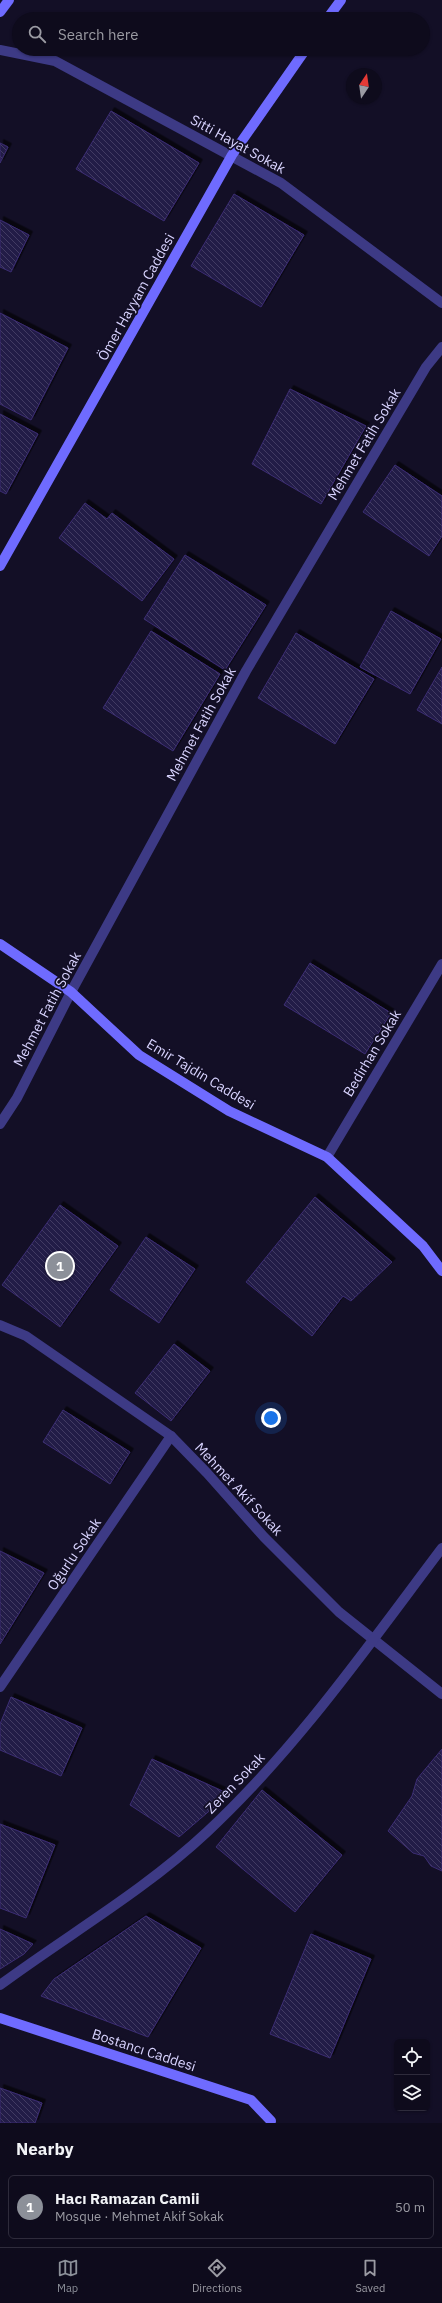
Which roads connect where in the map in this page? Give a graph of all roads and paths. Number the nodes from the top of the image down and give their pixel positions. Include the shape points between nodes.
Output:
1 (9, 0) edge
2 (341, 0) edge
3 (0, 12) edge
4 (332, 12) edge
5 (0, 50) edge
6 (12, 52) edge
7 (30, 56) edge
8 (301, 56) edge
9 (232, 155) junction
10 (442, 303) edge
11 (442, 347) edge
12 (0, 566) edge
13 (0, 944) edge
14 (442, 964) edge
15 (71, 992) junction
16 (0, 1124) edge
17 (327, 1157) junction
18 (442, 1271) edge
19 (0, 1325) edge
20 (171, 1436) junction
21 (442, 1548) edge
22 (374, 1638) junction
23 (0, 1686) edge
24 (442, 1694) edge
25 (0, 1986) edge
26 (0, 2018) edge
27 (272, 2122) edge

1 - 3 street
2 - 4 street
5 - 6 street, Sitti Hayat Sokak
7 - 9 street, Sitti Hayat Sokak via 55,61
8 - 9 street, Ömer Hayyam Caddesi
9 - 10 street, Sitti Hayat Sokak via 281,183
9 - 12 street, Ömer Hayyam Caddesi
11 - 15 street, Mehmet Fatih Sokak via 426,367 246,671
13 - 15 street, Emir Tajdin Caddesi
14 - 17 street, Bedirhan Sokak
15 - 16 street, Mehmet Fatih Sokak
15 - 17 street, Emir Tajdin Caddesi via 139,1055 229,1111
17 - 18 street, Emir Tajdin Caddesi via 423,1246
19 - 20 street, Mehmet Akif Sokak via 26,1336
20 - 22 street, Mehmet Akif Sokak via 311,1585 339,1612
20 - 23 street, Oğurlu Sokak
21 - 22 street, Zeren Sokak
22 - 24 street, Mehmet Akif Sokak
22 - 25 street, Zeren Sokak via 264,1775 206,1833 112,1908
26 - 27 street, Bostancı Caddesi via 251,2100

